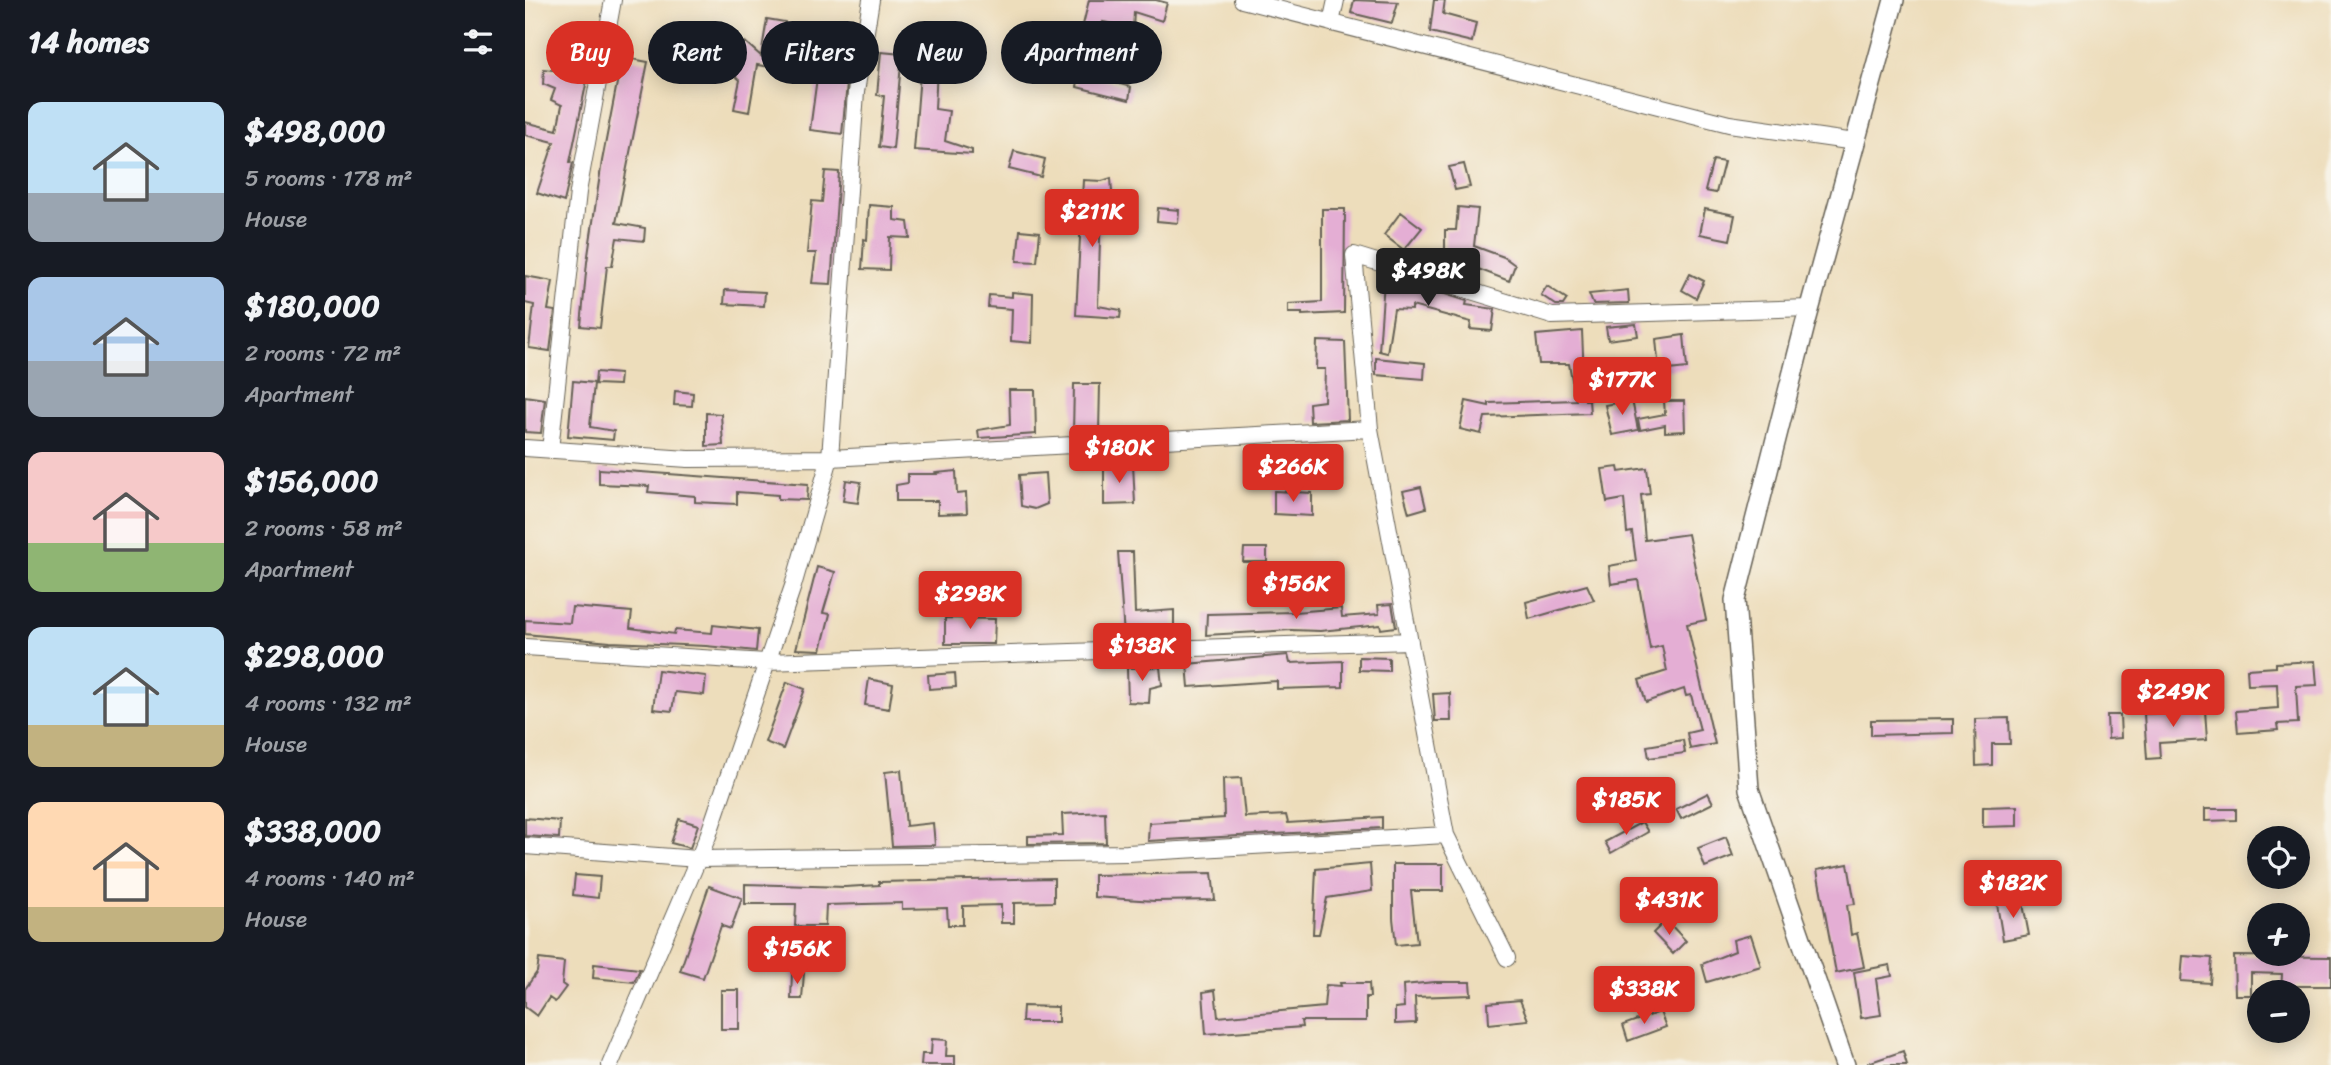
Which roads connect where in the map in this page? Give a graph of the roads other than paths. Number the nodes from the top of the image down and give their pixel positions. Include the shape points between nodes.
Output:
1 (613, 0) edge
2 (871, 0) edge
3 (1242, 0) edge
4 (1336, 0) edge
5 (1894, 0) edge
6 (1331, 23) junction
7 (1855, 142) junction
8 (1810, 308) junction
9 (1370, 429) junction
10 (525, 448) edge
11 (550, 450) junction
12 (830, 458) junction
13 (1410, 641) junction
14 (525, 647) edge
15 (766, 662) junction
16 (1446, 835) junction
17 (525, 846) edge
18 (698, 859) junction
19 (1507, 958) dead end
20 (610, 1065) edge
21 (1845, 1065) edge

1 - 11 street via 578,192
2 - 12 street via 856,92
3 - 6 street
4 - 6 street
5 - 7 main road
6 - 7 street via 1729,124
7 - 8 main road
8 - 9 street via 1552,316 1354,255
8 - 21 main road via 1735,600 1749,789
9 - 12 street
9 - 13 street
10 - 11 street
11 - 12 street via 688,458
12 - 15 street
13 - 15 street
13 - 16 street
14 - 15 street
15 - 18 street
16 - 18 street via 1127,853
16 - 19 street
17 - 18 street
18 - 20 street

